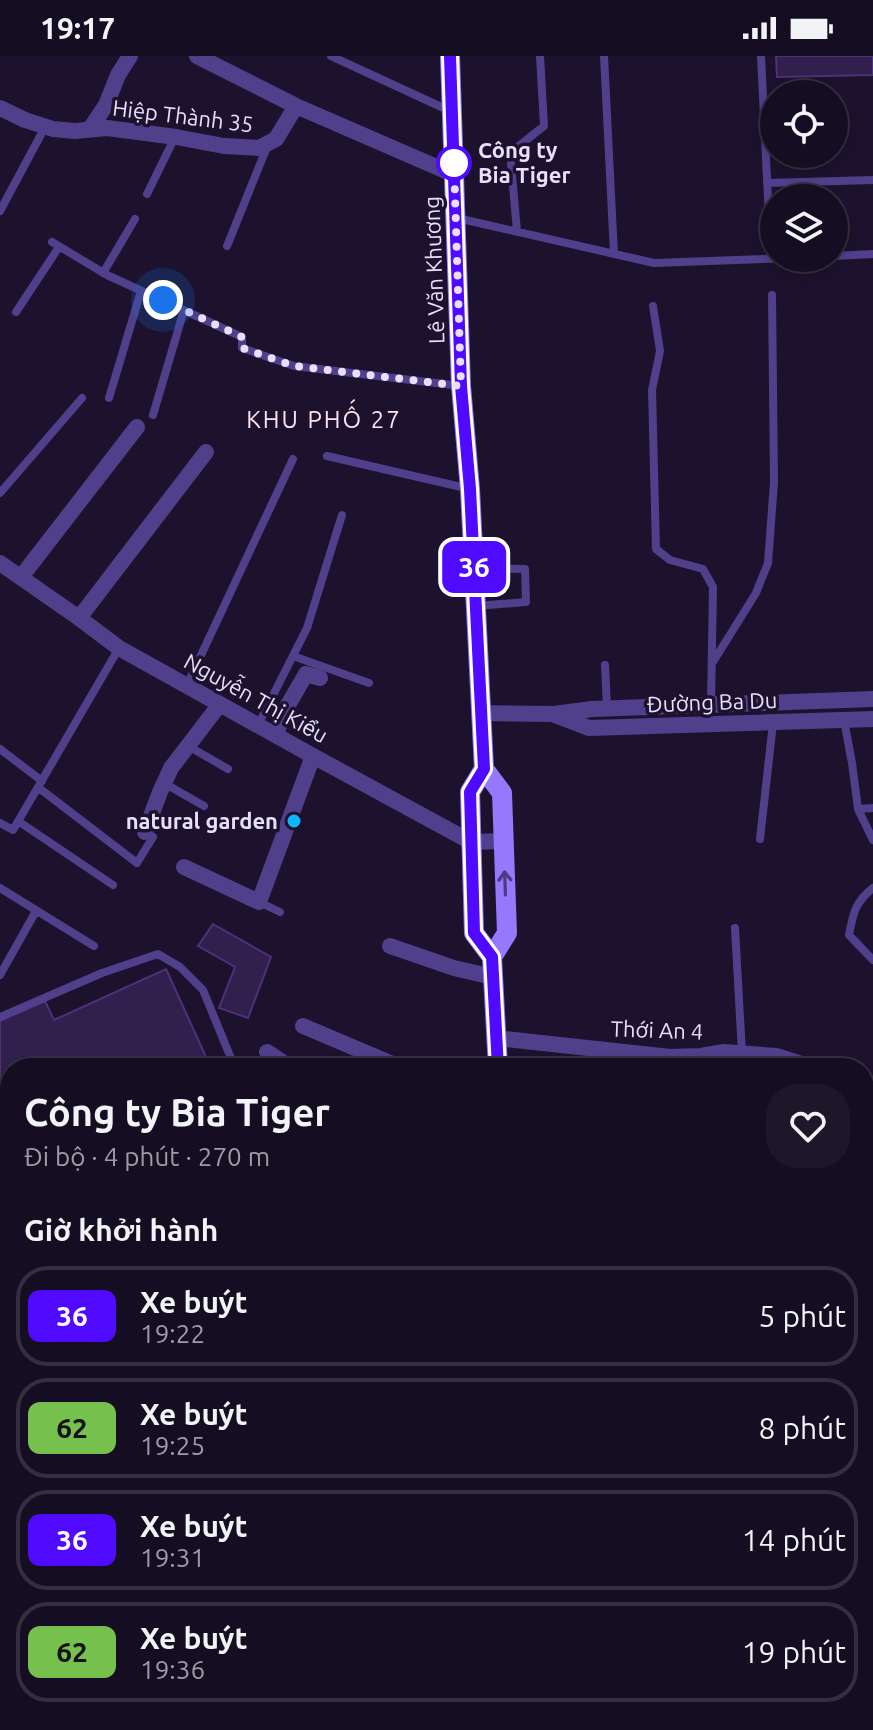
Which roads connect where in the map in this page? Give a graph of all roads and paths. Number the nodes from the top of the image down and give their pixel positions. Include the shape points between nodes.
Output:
1 (130, 56) edge
2 (197, 56) edge
3 (331, 56) edge
4 (450, 56) edge
5 (540, 56) edge
6 (604, 56) edge
7 (761, 56) edge
8 (296, 106) junction
9 (0, 108) edge
10 (452, 112) junction
11 (45, 127) junction
12 (90, 129) junction
13 (176, 137) junction
14 (269, 143) junction
15 (455, 175) junction
16 (873, 180) edge
17 (767, 183) joint
18 (147, 194) dead end
19 (0, 211) edge
20 (456, 217) junction
21 (135, 219) dead end
22 (517, 231) junction
23 (227, 246) dead end
24 (614, 254) junction
25 (873, 254) edge
26 (848, 255) edge
27 (760, 259) edge
28 (103, 273) junction
29 (141, 291) junction
30 (772, 295) dead end
31 (653, 306) dead end
32 (184, 310) junction
33 (16, 312) dead end
34 (461, 386) junction
35 (82, 398) dead end
36 (109, 398) dead end
37 (153, 415) dead end
38 (137, 427) dead end
39 (206, 452) dead end
40 (327, 456) dead end
41 (293, 459) dead end
42 (470, 489) junction
43 (0, 493) edge
44 (342, 515) dead end
45 (0, 563) edge
46 (474, 568) junction
47 (21, 577) junction
48 (475, 606) junction
49 (79, 618) junction
50 (119, 648) junction
51 (293, 656) junction
52 (713, 663) junction
53 (605, 665) dead end
54 (320, 678) dead end
55 (369, 683) dead end
56 (187, 685) junction
57 (873, 699) edge
58 (838, 700) junction
59 (220, 704) junction
60 (711, 704) junction
61 (607, 709) junction
62 (480, 713) junction
63 (554, 714) junction
64 (844, 719) junction
65 (873, 719) edge
66 (773, 722) junction
67 (258, 725) junction
68 (275, 735) junction
69 (187, 746) junction
70 (0, 749) edge
71 (313, 756) junction
72 (228, 769) dead end
73 (484, 769) junction
74 (163, 782) junction
75 (40, 784) junction
76 (204, 806) dead end
77 (873, 808) edge
78 (858, 809) junction
79 (18, 821) junction
80 (869, 822) edge
81 (0, 823) edge
82 (145, 832) joint
83 (760, 839) dead end
84 (873, 840) edge
85 (504, 841) junction
86 (471, 842) junction
87 (184, 867) dead end
88 (113, 885) dead end
89 (0, 888) edge
90 (873, 888) edge
91 (259, 902) junction
92 (36, 911) junction
93 (280, 912) dead end
94 (735, 928) dead end
95 (94, 946) dead end
96 (390, 946) dead end
97 (873, 960) edge
98 (492, 967) junction
99 (0, 975) edge
100 (0, 1017) edge
101 (303, 1026) dead end
102 (496, 1038) junction
103 (267, 1052) dead end
104 (742, 1054) junction
105 (231, 1058) edge
106 (276, 1058) edge
107 (378, 1058) edge
108 (497, 1058) edge
109 (782, 1058) edge

1 - 12 street
2 - 8 street, Hiệp Thành 35
3 - 10 lane
4 - 10 main road, Lê Văn Khương
5 - 22 lane via 544,126 510,153
6 - 24 lane
7 - 17 lane
8 - 14 street, Hiệp Thành 35
8 - 15 street, Hiệp Thành 35
9 - 11 street, Hiệp Thành 35
10 - 15 main road, Lê Văn Khương
11 - 12 street, Hiệp Thành 35
11 - 19 lane
12 - 13 street, Hiệp Thành 35
13 - 14 street, Hiệp Thành 35 via 224,146 259,148
13 - 18 lane
14 - 23 lane
15 - 20 main road, Lê Văn Khương
16 - 17 lane
20 - 22 lane
20 - 34 main road, Lê Văn Khương
21 - 28 lane
22 - 24 lane
24 - 27 lane via 654,263
25 - 26 lane
28 - 29 lane
28 - 33 lane via 56,244
29 - 32 lane
29 - 36 lane
30 - 52 lane via 774,482 768,563
31 - 52 lane via 660,351 652,390 656,549 670,560 703,569 713,587
32 - 34 lane via 242,337 242,348 294,366
32 - 37 lane
34 - 42 main road, Lê Văn Khương
35 - 43 lane
38 - 47 street
39 - 49 street
40 - 42 lane
41 - 56 lane
42 - 46 main road, Lê Văn Khương
44 - 51 lane via 307,628
45 - 47 street, Nguyễn Thị Kiểu
46 - 48 main road, Lê Văn Khương
46 - 48 lane via 525,569 526,602
47 - 49 street, Nguyễn Thị Kiểu
48 - 62 main road, Lê Văn Khương
49 - 50 street, Nguyễn Thị Kiểu
50 - 56 street, Nguyễn Thị Kiểu
50 - 75 lane
51 - 55 lane
51 - 67 lane
52 - 60 lane
53 - 61 lane
54 - 68 street via 306,674
56 - 59 street, Nguyễn Thị Kiểu
57 - 58 street, Đường Ba Du
58 - 60 street, Đường Ba Du
58 - 64 street
59 - 67 street, Nguyễn Thị Kiểu
59 - 69 street
60 - 61 street, Đường Ba Du
61 - 63 street, Đường Ba Du
62 - 63 street, Đường Ba Du
62 - 73 main road, Lê Văn Khương
63 - 66 street, Đường Ba Du via 589,728
64 - 65 street, Đường Ba Du
64 - 66 street, Đường Ba Du
64 - 78 lane
66 - 83 lane
67 - 68 street, Nguyễn Thị Kiểu
68 - 71 street, Nguyễn Thị Kiểu
69 - 72 lane
69 - 74 street
70 - 75 lane
71 - 86 street, Nguyễn Thị Kiểu
71 - 91 street
73 - 85 main road, Lê Văn Khương via 502,793
73 - 86 main road, Lê Văn Khương via 470,792
74 - 76 lane
74 - 82 street
75 - 79 lane
75 - 82 lane via 137,863 153,837
77 - 78 lane
78 - 80 lane
79 - 81 lane via 13,830
79 - 88 lane
80 - 84 lane
85 - 86 street
98 -> 85 main road, Lê Văn Khương via 507,933
86 - 98 main road, Lê Văn Khương via 474,933
87 - 91 street
89 - 92 lane
90 - 97 lane via 855,907 849,935
91 - 93 lane
92 - 95 lane
92 - 99 lane
94 - 104 lane
96 - 98 street via 454,968
98 - 102 main road, Lê Văn Khương
100 - 105 lane via 158,954 203,990
101 - 107 street
102 - 104 street, Thới An 4 via 670,1057
102 - 108 main road, Lê Văn Khương
103 - 106 street
104 - 109 street, Thới An 4

